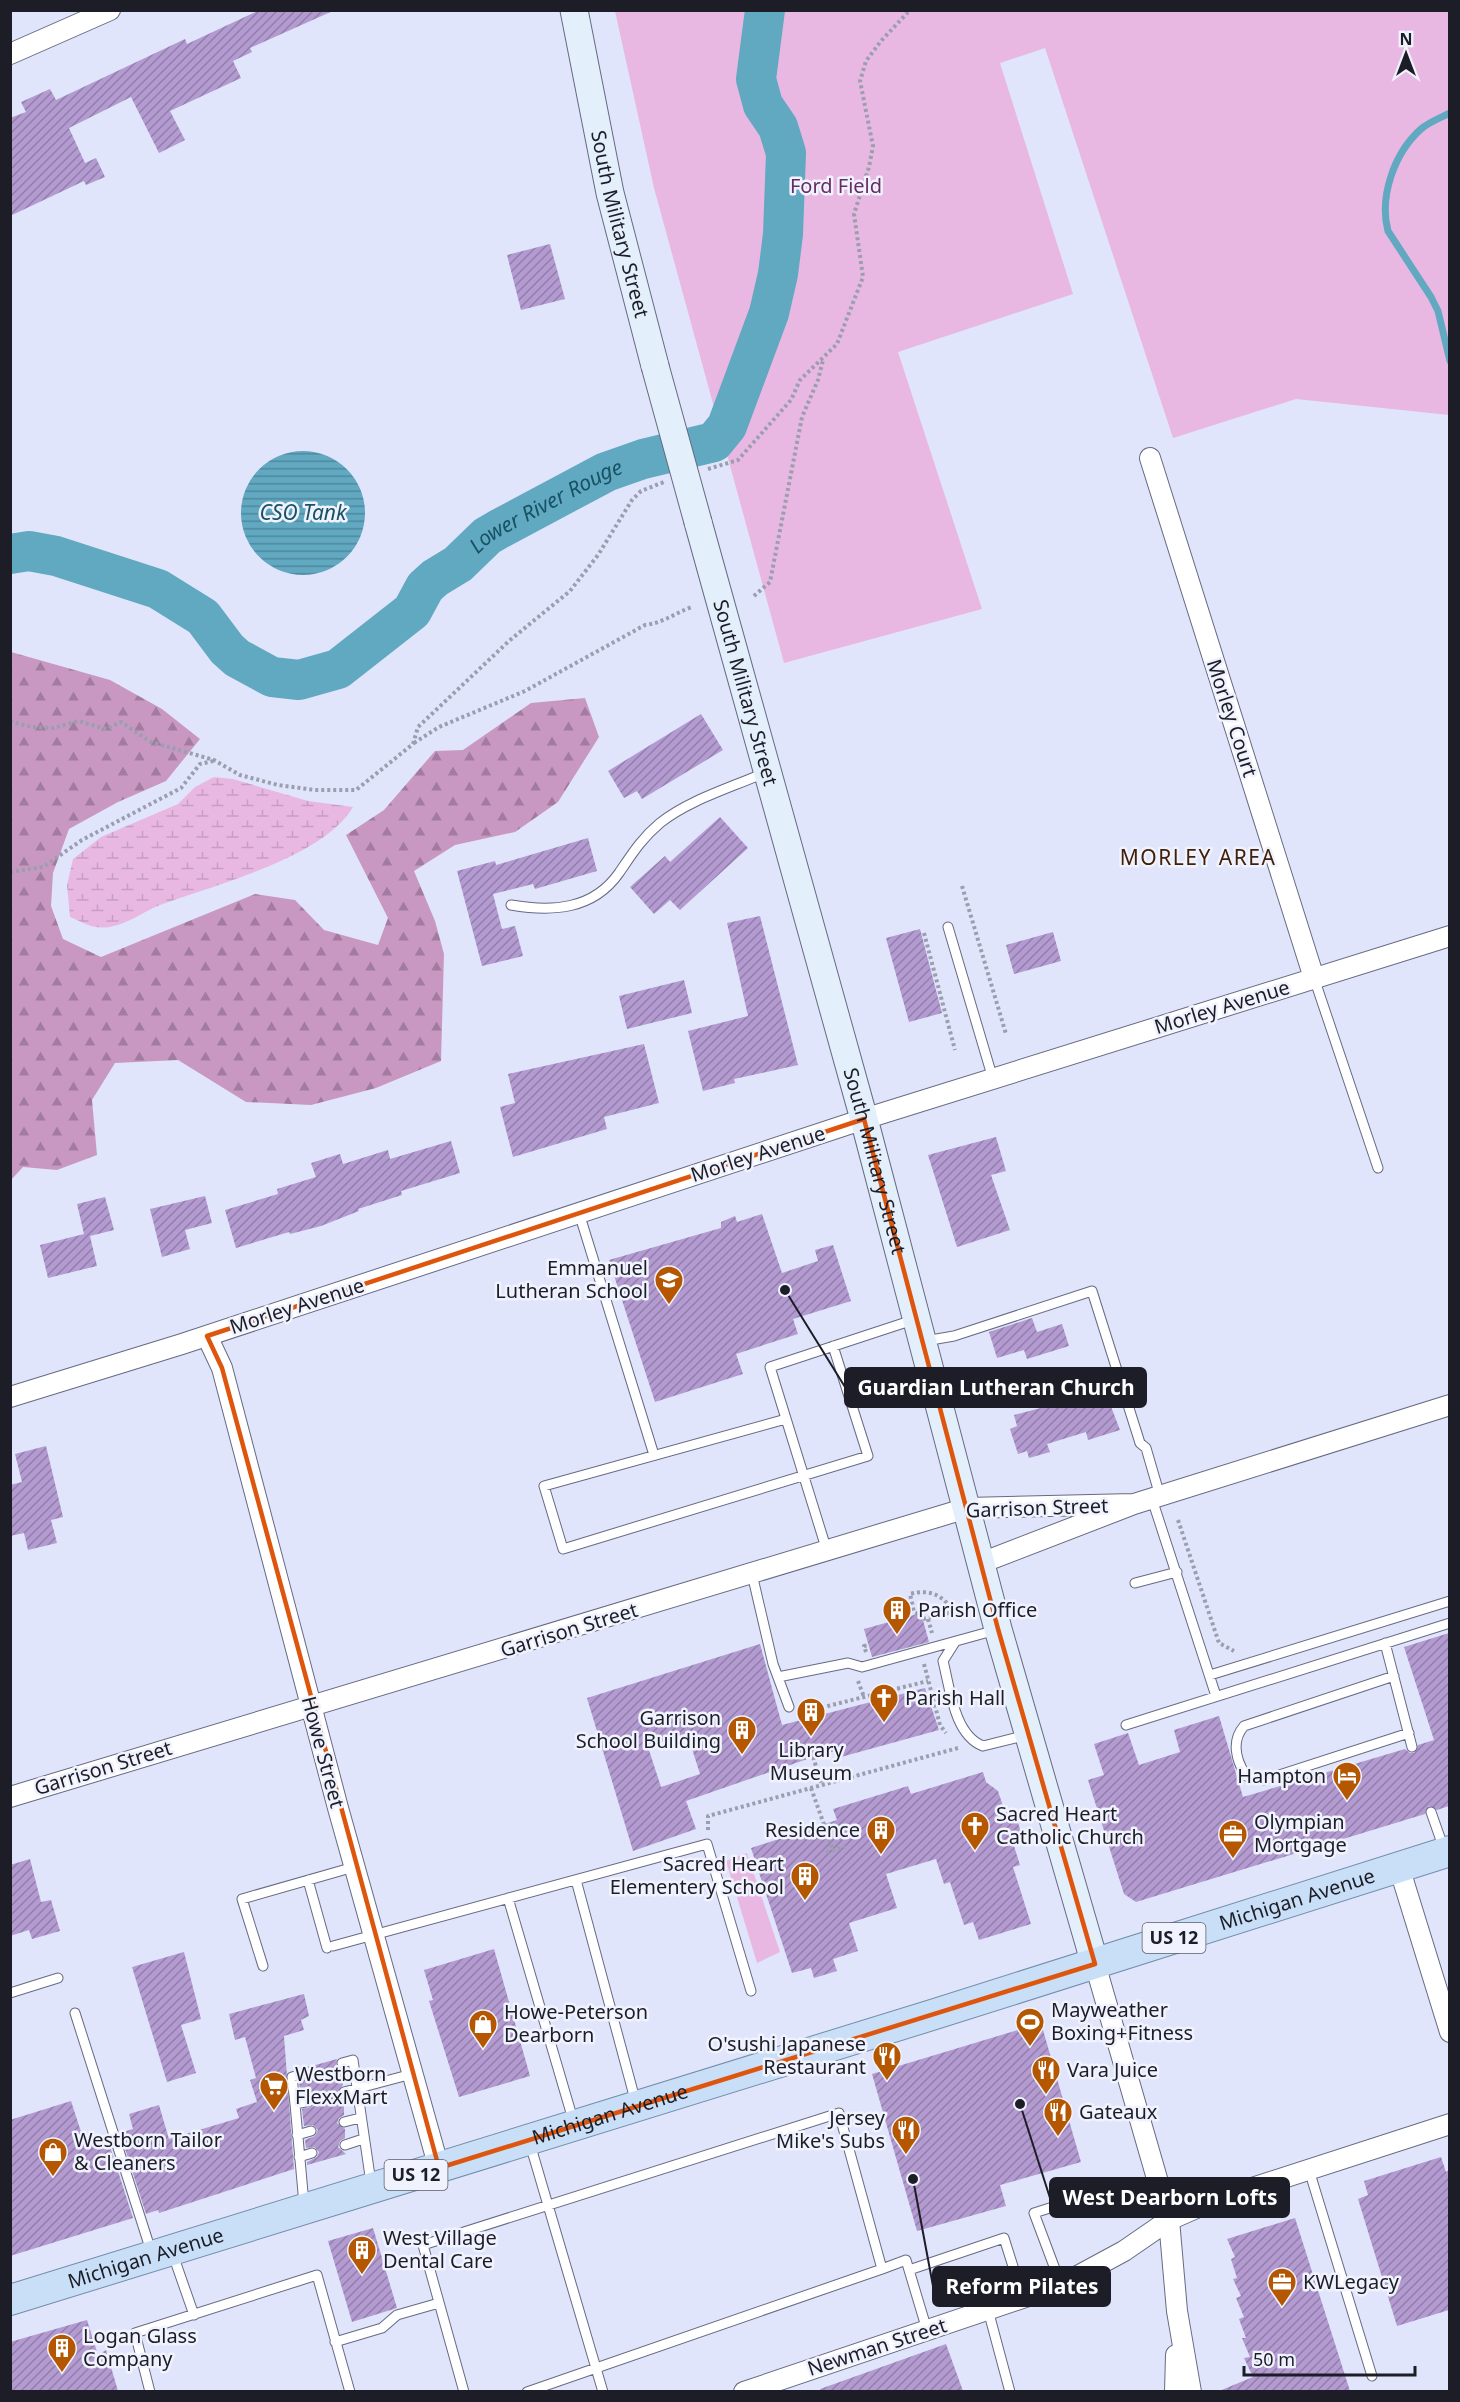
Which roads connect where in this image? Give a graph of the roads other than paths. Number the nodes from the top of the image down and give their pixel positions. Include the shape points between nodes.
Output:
1 (110, 10) edge
2 (574, 10) edge
3 (10, 54) edge
4 (1150, 458) dead end
5 (766, 772) junction
6 (511, 904) dead end
7 (948, 927) dead end
8 (1449, 936) edge
9 (1314, 978) junction
10 (993, 1079) junction
11 (864, 1119) junction
12 (1378, 1168) dead end
13 (579, 1213) junction
14 (920, 1330) junction
15 (207, 1336) junction
16 (833, 1347) junction
17 (10, 1397) edge
18 (1449, 1405) edge
19 (786, 1419) junction
20 (654, 1455) junction
21 (804, 1476) junction
22 (1149, 1500) junction
23 (967, 1508) junction
24 (827, 1551) junction
25 (981, 1563) junction
26 (1177, 1572) junction
27 (752, 1574) junction
28 (1135, 1583) dead end
29 (1449, 1601) edge
30 (1449, 1623) edge
31 (998, 1629) junction
32 (955, 1642) junction
33 (1385, 1643) junction
34 (1210, 1675) junction
35 (1394, 1676) junction
36 (778, 1677) junction
37 (1216, 1696) junction
38 (311, 1706) junction
39 (793, 1710) road end
40 (1126, 1725) dead end
41 (1410, 1733) junction
42 (1030, 1735) junction
43 (1412, 1748) dead end
44 (10, 1797) edge
45 (1431, 1812) dead end
46 (1447, 1851) edge
47 (354, 1867) junction
48 (1399, 1867) junction
49 (308, 1880) junction
50 (576, 1880) junction
51 (508, 1898) junction
52 (372, 1934) junction
53 (1095, 1964) junction
54 (263, 1966) dead end
55 (58, 1978) dead end
56 (751, 1991) dead end
57 (10, 1993) edge
58 (75, 2013) dead end
59 (1449, 2032) edge
60 (342, 2063) dead end
61 (309, 2072) dead end
62 (412, 2074) junction
63 (356, 2088) junction
64 (344, 2092) dead end
65 (310, 2101) dead end
66 (295, 2104) junction
67 (636, 2106) junction
68 (360, 2118) junction
69 (344, 2122) dead end
70 (1449, 2124) edge
71 (575, 2125) junction
72 (311, 2131) dead end
73 (297, 2135) junction
74 (363, 2139) junction
75 (529, 2140) junction
76 (345, 2145) dead end
77 (312, 2153) dead end
78 (299, 2157) junction
79 (439, 2168) junction
80 (1309, 2170) junction
81 (372, 2189) junction
82 (1100, 2192) dead end
83 (549, 2205) junction
84 (304, 2209) junction
85 (1169, 2220) junction
86 (162, 2253) junction
87 (882, 2269) junction
88 (909, 2270) junction
89 (1061, 2286) junction
90 (1023, 2298) junction
91 (10, 2300) edge
92 (439, 2303) junction
93 (988, 2310) junction
94 (1177, 2311) junction
95 (194, 2316) junction
96 (927, 2330) junction
97 (335, 2342) junction
98 (596, 2368) junction
99 (1372, 2376) dead end
100 (150, 2391) edge
101 (350, 2391) edge
102 (464, 2391) edge
103 (527, 2391) edge
104 (603, 2391) edge
105 (744, 2391) edge
106 (1010, 2391) edge
107 (1175, 2391) edge
108 (1191, 2391) edge

1 - 3 street
2 - 5 street, South Military Street, bridge via 610,193
4 - 9 street, Morley Court
5 - 6 lane via 681,809 660,823 635,846 618,875 597,896 567,908 542,910
5 - 11 street, South Military Street
7 - 10 lane
8 - 9 street, Morley Avenue
9 - 10 street, Morley Avenue
9 - 12 lane
10 - 11 street, Morley Avenue
11 - 13 street, Morley Avenue
11 - 14 street, South Military Street
13 - 15 street, Morley Avenue
13 - 20 lane
14 - 16 lane
14 - 22 lane via 954,1336 1092,1292 1140,1443 1146,1448
14 - 23 street, South Military Street
15 - 17 street, Morley Avenue
15 - 38 street, Howe Street via 220,1362
16 - 19 lane via 770,1367
16 - 21 lane via 868,1456
18 - 22 street, Garrison Street
19 - 20 lane
19 - 21 lane
20 - 21 lane via 544,1486 563,1549
21 - 24 lane
22 - 23 street, Garrison Street
22 - 25 street, Garrison Street
22 - 26 lane
23 - 24 street, Garrison Street
23 - 25 street, South Military Street
24 - 27 street, Garrison Street
25 - 31 street, South Military Street
26 - 28 lane
26 - 34 lane
27 - 36 lane
27 - 38 street, Garrison Street
29 - 34 lane
30 - 33 lane
31 - 32 lane
31 - 42 street, South Military Street
32 - 36 lane via 862,1667 848,1663
32 - 42 lane via 943,1661 967,1735 974,1742 991,1746
33 - 35 lane
33 - 37 lane
34 - 37 lane
35 - 41 lane
35 - 41 lane via 1244,1726 1235,1741 1236,1751 1246,1776 1264,1780
36 - 39 lane
37 - 40 lane
38 - 44 street, Garrison Street
38 - 47 street, Howe Street
41 - 43 lane
42 - 53 street, South Military Street
45 - 46 lane
46 - 48 main road, Michigan Avenue / US 12
47 - 49 lane
47 - 52 street, Howe Street
48 - 53 main road, Michigan Avenue / US 12
48 - 59 street
49 - 52 lane via 330,1947
49 - 54 lane via 242,1899
50 - 51 lane
50 - 56 lane via 707,1844
50 - 67 lane
51 - 52 lane
51 - 71 lane
52 - 62 street, Howe Street
53 - 67 main road, Michigan Avenue / US 12
53 - 85 street, South Military Street
55 - 57 lane
58 - 86 lane
60 - 63 lane via 353,2060
61 - 66 lane via 292,2077
62 - 63 lane
62 - 79 street, Howe Street
63 - 64 lane
63 - 68 lane
65 - 66 lane
66 - 73 lane
67 - 71 main road, Michigan Avenue / US 12
68 - 69 lane
68 - 74 lane
70 - 80 street, Newman Street
71 - 75 main road, Michigan Avenue / US 12
72 - 73 lane
73 - 78 lane
74 - 76 lane
74 - 81 lane
75 - 79 main road, Michigan Avenue / US 12
75 - 83 lane
77 - 78 lane
78 - 84 lane
79 - 81 main road, Michigan Avenue / US 12
80 - 85 street, Newman Street via 1212,2201
80 - 99 lane
81 - 84 main road, Michigan Avenue / US 12
82 - 89 lane via 1034,2213
83 - 87 lane via 839,2113
83 - 92 lane via 423,2245
83 - 98 lane
84 - 86 main road, Michigan Avenue / US 12
85 - 89 street, Newman Street
85 - 94 street, South Military Street
86 - 91 main road, Michigan Avenue / US 12
86 - 95 lane
87 - 88 lane via 906,2260
87 - 98 lane
88 - 90 lane via 1004,2238
88 - 96 lane
89 - 90 street, Newman Street
90 - 93 street, Newman Street
92 - 97 lane via 397,2315 382,2328
92 - 102 lane
93 - 96 street, Newman Street
93 - 106 lane
94 - 107 street, South Military Street
94 - 108 street, South Military Street
95 - 97 lane via 317,2275
95 - 100 lane via 135,2333
96 - 105 street, Newman Street
97 - 101 lane
98 - 103 lane
98 - 104 lane

